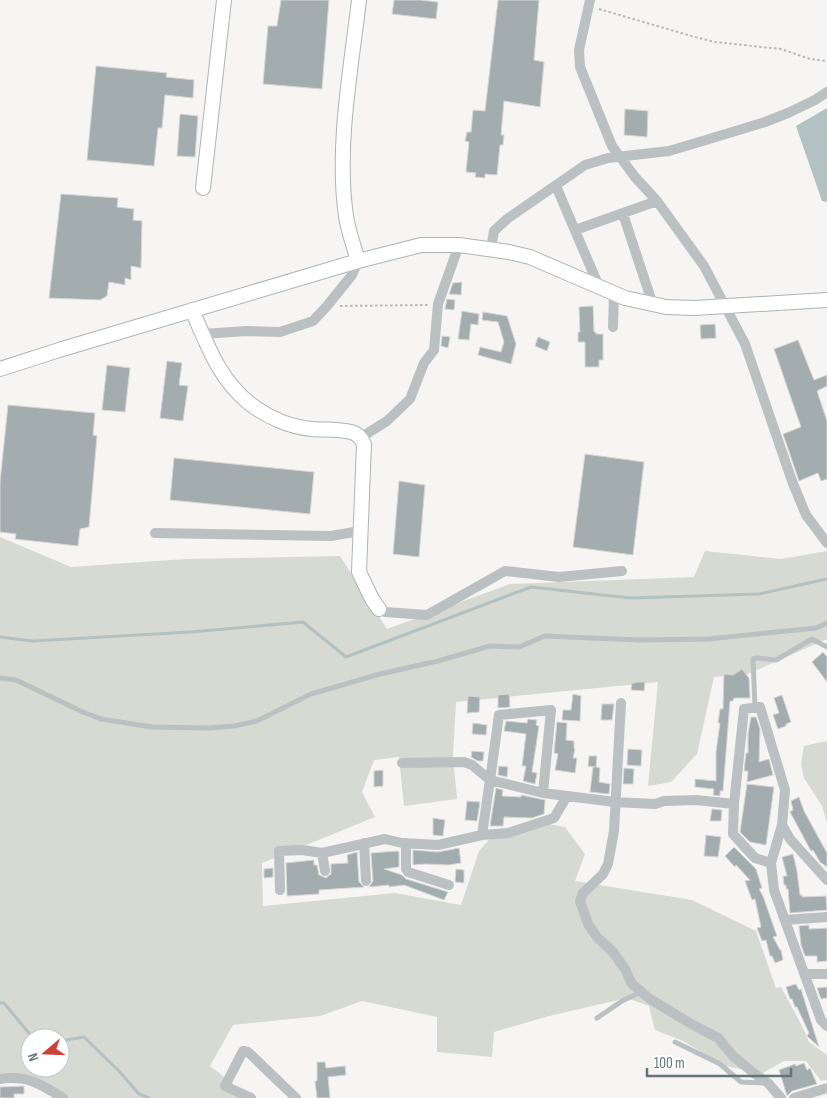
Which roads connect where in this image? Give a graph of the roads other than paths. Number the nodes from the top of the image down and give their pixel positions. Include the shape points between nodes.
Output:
1 (224, 0) edge
2 (359, 0) edge
3 (589, 3) edge
4 (827, 92) edge
5 (622, 158) junction
6 (556, 186) junction
7 (203, 188) dead end
8 (658, 201) junction
9 (623, 214) junction
10 (575, 230) junction
11 (459, 245) junction
12 (491, 248) junction
13 (358, 261) junction
14 (607, 291) junction
15 (827, 300) edge
16 (653, 304) junction
17 (724, 305) junction
18 (192, 310) junction
19 (613, 327) dead end
20 (203, 334) junction
21 (0, 369) edge
22 (360, 438) junction
23 (360, 531) junction
24 (155, 532) dead end
25 (827, 543) edge
26 (622, 571) dead end
27 (379, 609) joint
28 (827, 623) edge
29 (827, 647) edge
30 (0, 678) edge
31 (621, 703) dead end
32 (755, 708) junction
33 (402, 762) dead end
34 (490, 780) junction
35 (543, 793) junction
36 (568, 796) junction
37 (616, 802) junction
38 (734, 804) junction
39 (782, 825) junction
40 (482, 835) junction
41 (364, 843) junction
42 (406, 843) junction
43 (322, 853) junction
44 (771, 863) junction
45 (325, 871) dead end
46 (827, 880) edge
47 (366, 881) dead end
48 (449, 885) dead end
49 (280, 890) dead end
50 (827, 917) edge
51 (784, 920) junction
52 (805, 974) junction
53 (827, 974) edge
54 (641, 992) junction
55 (597, 1018) dead end
56 (827, 1026) edge
57 (675, 1042) dead end
58 (0, 1079) edge
59 (768, 1083) junction
60 (827, 1088) edge
61 (63, 1098) edge
62 (251, 1098) edge
63 (296, 1098) edge
64 (781, 1098) edge
65 (794, 1098) edge

1 - 7 street
2 - 13 street via 343,159 346,218
3 - 5 street via 578,50 580,67 612,146
4 - 5 street via 765,122 669,151
5 - 6 street via 608,158 585,165
5 - 8 street
6 - 10 street
6 - 12 street via 494,231
8 - 9 street
8 - 17 street via 704,266
9 - 10 street
9 - 16 street
10 - 14 street
11 - 12 street
11 - 13 street via 421,245
11 - 22 street via 438,304 434,350 424,363 410,399 387,421
12 - 14 street via 530,257
13 - 18 street
13 - 20 street via 352,275 313,321 280,332
14 - 16 street
14 - 19 street
15 - 17 street
16 - 17 street via 694,308
17 - 25 street via 745,344 806,515
18 - 20 street
18 - 21 street
20 - 22 street via 222,374 250,404 288,424 350,432
22 - 23 street via 364,444
23 - 24 street via 331,536
23 - 27 street via 359,572
26 - 27 street via 559,577 505,571 427,615
28 - 30 lane via 816,628 709,640 545,636 519,647 490,646 380,674 310,694 257,720 208,728 152,727 101,719 16,680
29 - 32 lane via 812,639 776,660 753,659
31 - 37 street
32 - 38 street via 744,710
32 - 39 street via 760,707 785,790
33 - 34 street via 464,762
34 - 35 street
34 - 35 street via 499,715 552,710
34 - 40 street
35 - 36 street
36 - 37 street
36 - 40 street via 554,818 508,833
37 - 38 street via 655,804 696,800
37 - 54 street via 608,864 580,901 588,924 613,952 632,984
38 - 44 street via 733,834 755,858
39 - 44 street
39 - 46 street via 790,839
40 - 42 street via 438,845
41 - 42 street via 385,839
41 - 43 street
41 - 47 street
42 - 48 street via 408,872
43 - 45 street
43 - 49 street via 279,851
44 - 51 street via 774,890
50 - 51 street
51 - 52 street
52 - 53 street
52 - 56 street via 821,1020
54 - 55 lane
54 - 59 street via 718,1038 733,1056
57 - 59 lane via 720,1064 741,1082
58 - 61 street via 13,1077 41,1083
59 - 64 street
60 - 65 street
62 - 63 street via 225,1086 243,1051 248,1052

